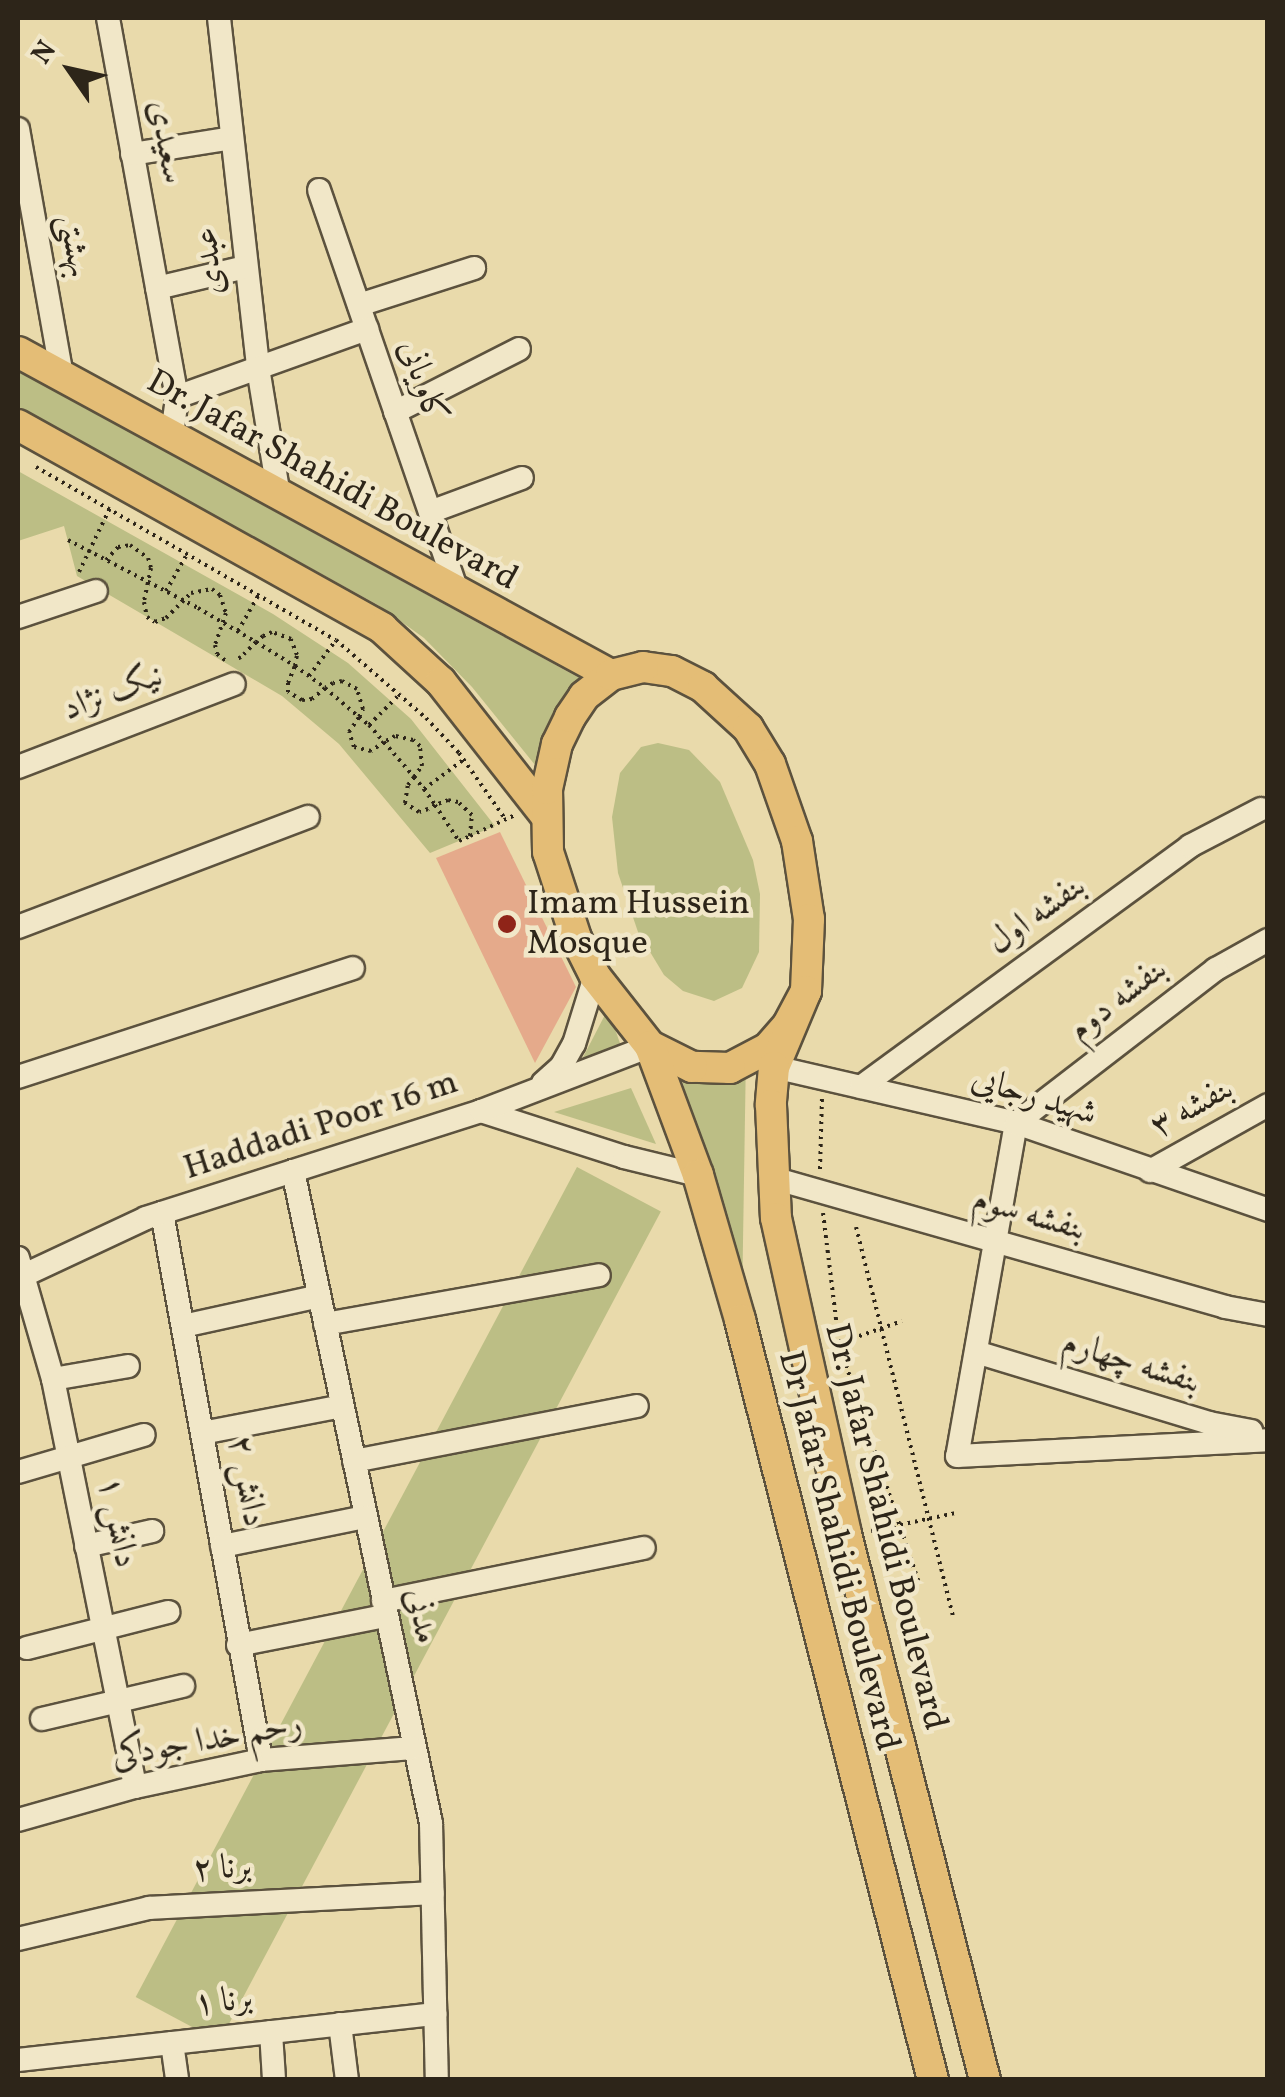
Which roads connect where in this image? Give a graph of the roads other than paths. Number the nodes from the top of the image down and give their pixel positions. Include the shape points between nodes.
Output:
1 (108, 18) edge
2 (219, 18) edge
3 (18, 129) edge
4 (232, 138) junction
5 (132, 154) junction
6 (319, 190) dead end
7 (246, 267) junction
8 (474, 268) dead end
9 (157, 288) junction
10 (358, 305) junction
11 (367, 329) junction
12 (519, 349) dead end
13 (18, 352) edge
14 (258, 368) junction
15 (62, 376) junction
16 (177, 397) junction
17 (396, 412) junction
18 (18, 425) edge
19 (172, 434) junction
20 (522, 478) dead end
21 (280, 496) junction
22 (430, 512) junction
23 (96, 591) dead end
24 (459, 596) junction
25 (18, 617) edge
26 (611, 675) junction
27 (234, 684) dead end
28 (18, 768) edge
29 (540, 809) junction
30 (1260, 809) dead end
31 (308, 817) dead end
32 (18, 927) edge
33 (1268, 940) edge
34 (353, 968) dead end
35 (595, 976) junction
36 (806, 991) junction
37 (650, 1046) junction
38 (774, 1067) junction
39 (18, 1078) edge
40 (861, 1087) junction
41 (531, 1093) junction
42 (1268, 1105) edge
43 (481, 1112) junction
44 (1016, 1123) junction
45 (293, 1172) junction
46 (1150, 1172) junction
47 (698, 1175) junction
48 (773, 1178) junction
49 (1268, 1210) edge
50 (162, 1213) junction
51 (996, 1242) junction
52 (19, 1270) edge
53 (598, 1274) dead end
54 (319, 1296) junction
55 (1268, 1315) edge
56 (325, 1324) junction
57 (183, 1326) junction
58 (976, 1352) junction
59 (128, 1366) dead end
60 (53, 1379) junction
61 (342, 1406) junction
62 (637, 1406) dead end
63 (202, 1433) junction
64 (144, 1435) dead end
65 (1268, 1437) edge
66 (69, 1459) junction
67 (354, 1461) junction
68 (18, 1472) edge
69 (366, 1517) junction
70 (152, 1532) dead end
71 (86, 1546) junction
72 (222, 1546) junction
73 (644, 1548) dead end
74 (384, 1608) junction
75 (168, 1612) dead end
76 (102, 1630) junction
77 (238, 1645) junction
78 (27, 1648) dead end
79 (183, 1686) dead end
80 (116, 1702) junction
81 (42, 1718) dead end
82 (412, 1748) junction
83 (261, 1760) junction
84 (135, 1787) junction
85 (18, 1820) edge
86 (432, 1893) junction
87 (18, 1938) edge
88 (435, 2014) junction
89 (340, 2024) junction
90 (272, 2032) junction
91 (172, 2043) junction
92 (18, 2060) edge
93 (44, 2068) edge
94 (177, 2080) edge
95 (274, 2080) edge
96 (347, 2080) edge
97 (437, 2080) edge
98 (934, 2080) edge
99 (985, 2080) edge

1 - 5 street, سعیدی
2 - 4 street, عبدی
3 - 15 street, بهشتی
4 - 5 street
4 - 7 street, عبدی
5 - 9 street, سعیدی
6 - 10 street, کاویانی
7 - 9 street
7 - 14 street, عبدی
8 - 10 street
9 - 16 street, سعیدی
10 - 11 street, کاویانی
11 - 14 street
11 - 17 street, کاویانی
12 - 17 street
13 - 15 main road, Dr. Jafar Shahidi Boulevard
14 - 16 street
14 - 21 street, عبدی
15 - 19 main road, Dr. Jafar Shahidi Boulevard
16 - 19 street, سعیدی
17 - 22 street, کاویانی
18 - 29 main road via 116,496 382,628 441,682
19 - 21 main road, Dr. Jafar Shahidi Boulevard
20 - 22 street
21 - 24 main road, Dr. Jafar Shahidi Boulevard
22 - 24 street, کاویانی
23 - 25 street
24 - 26 main road, Dr. Jafar Shahidi Boulevard
26 - 29 main road via 584,696 558,744
26 - 36 main road via 643,667 672,671 724,702 755,740 797,841 809,920
27 - 28 street, نیک نژاد
29 - 35 main road via 558,888
30 - 40 street, بنفشه اول via 1190,846
31 - 32 street
33 - 44 street, بنفشه دوم via 1216,969
34 - 39 street
35 - 37 main road
35 - 41 street via 574,1044
36 - 37 main road via 768,1048 730,1068 692,1067
36 - 38 main road, Dr. Jafar Shahidi Boulevard
37 - 41 street, Haddadi Poor 16 m
37 - 47 main road, Dr Jafar Shahidi Boulevard
38 - 40 street, شهید رجایی
38 - 48 main road, Dr. Jafar Shahidi Boulevard
40 - 44 street, شهید رجایی
41 - 43 street, Haddadi Poor 16 m
42 - 46 street, بنفشه ۳
43 - 45 street, Haddadi Poor 16 m
43 - 47 street
44 - 46 street, شهید رجایی
44 - 51 street
45 - 50 street, Haddadi Poor 16 m
45 - 54 street, مدنی
46 - 49 street, شهید رجایی
47 - 98 main road, Dr Jafar Shahidi Boulevard
48 - 51 street, بنفشه سوم
48 - 99 main road, Dr. Jafar Shahidi Boulevard via 776,1218 846,1534
50 - 52 street, Haddadi Poor 16 m
50 - 57 street, دانش ۲
51 - 55 street, بنفشه سوم
51 - 58 street
52 - 60 street, دانش ۱
53 - 56 street
54 - 56 street, مدنی
54 - 57 street
56 - 61 street, مدنی
57 - 63 street, دانش ۲
58 - 65 street, بنفشه چهارم
58 - 65 street via 958,1456
59 - 60 street
60 - 66 street, دانش ۱
61 - 63 street
61 - 67 street, مدنی
62 - 67 street
63 - 72 street, دانش ۲
64 - 66 street
66 - 68 street
66 - 71 street, دانش ۱
67 - 69 street, مدنی
69 - 72 street
69 - 74 street, مدنی
70 - 71 street
71 - 76 street, دانش ۱
72 - 77 street, دانش ۲
73 - 74 street
74 - 77 street
74 - 82 street, مدنی
75 - 76 street
76 - 78 street
76 - 80 street, دانش ۱
77 - 83 street, دانش ۲
79 - 80 street
80 - 81 street
80 - 84 street, دانش ۱
82 - 83 street, رحم خدا جودکی
82 - 86 street, مدنی via 431,1823
83 - 84 street, رحم خدا جودکی
84 - 85 street, رحم خدا جودکی
86 - 87 street, برنا ۲ via 149,1908
86 - 88 street, مدنی
88 - 89 street, برنا ۱
88 - 97 street, مدنی
89 - 90 street, برنا ۱
89 - 96 street
90 - 91 street, برنا ۱
90 - 95 street
91 - 93 street, برنا ۱
91 - 94 street
92 - 93 street, برنا ۱

